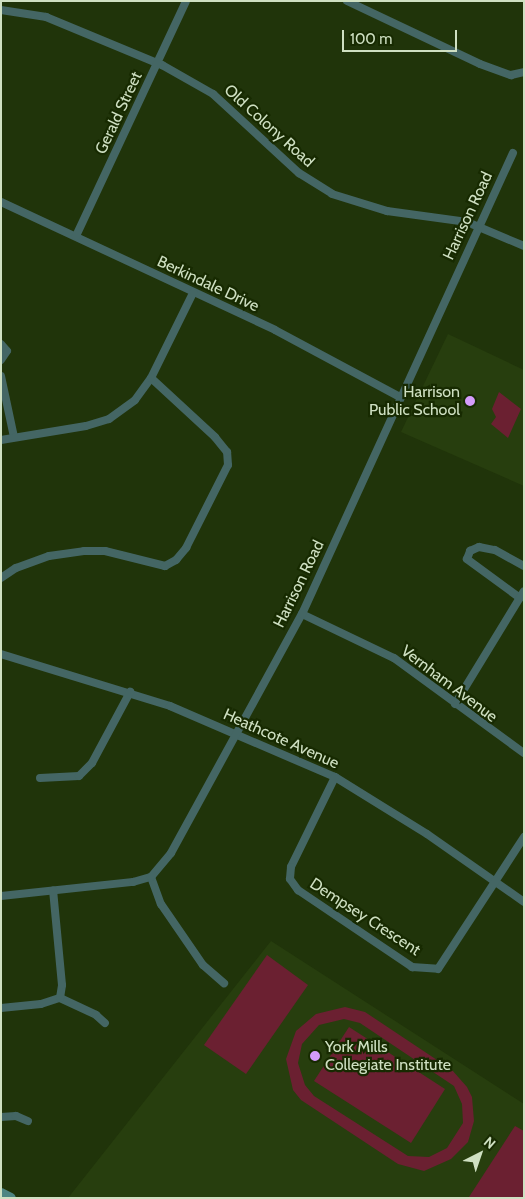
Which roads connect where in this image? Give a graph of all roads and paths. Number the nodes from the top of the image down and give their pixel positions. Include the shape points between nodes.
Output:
1 (186, 1) edge
2 (348, 1) edge
3 (1, 10) edge
4 (158, 63) junction
5 (524, 72) edge
6 (512, 153) dead end
7 (1, 202) edge
8 (479, 225) junction
9 (76, 236) junction
10 (524, 246) edge
11 (192, 293) junction
12 (1, 344) edge
13 (1, 360) edge
14 (1, 376) edge
15 (151, 378) junction
16 (400, 397) junction
17 (14, 437) junction
18 (1, 440) edge
19 (524, 566) edge
20 (1, 578) edge
21 (522, 594) edge
22 (302, 614) junction
23 (1, 654) edge
24 (130, 692) junction
25 (454, 704) junction
26 (236, 732) junction
27 (524, 753) edge
28 (335, 777) junction
29 (40, 778) dead end
30 (524, 837) edge
31 (151, 877) junction
32 (494, 881) junction
33 (53, 890) junction
34 (1, 896) edge
35 (524, 902) edge
36 (224, 984) dead end
37 (60, 998) junction
38 (1, 1008) edge
39 (105, 1024) dead end
40 (1, 1117) edge
41 (28, 1121) dead end
42 (1, 1193) edge
43 (11, 1198) edge

1 - 4 street, Gerald Street
2 - 5 street via 480,64 512,75
3 - 4 street, Old Colony Road via 46,17
4 - 8 street, Old Colony Road via 213,94 299,173 332,194 387,211 442,216
4 - 9 street, Gerald Street
6 - 8 street, Harrison Road
7 - 9 street, Berkindale Drive
8 - 10 street, Old Colony Road
8 - 16 street, Harrison Road
9 - 11 street, Berkindale Drive
11 - 15 street
11 - 16 street, Berkindale Drive via 275,330
12 - 13 street via 7,351
14 - 17 street
15 - 17 street via 135,400 109,419 86,426
15 - 20 street via 227,452 228,465 186,548 176,560 165,566 105,551 84,550 49,556 16,568
16 - 22 street, Harrison Road
17 - 18 street
19 - 21 street via 495,550 479,547 470,551 467,559
21 - 25 street
22 - 25 street, Vernham Avenue via 394,658
22 - 26 street, Harrison Road
23 - 24 street, Heathcote Avenue
24 - 26 street, Heathcote Avenue
24 - 29 street via 92,763 79,776
25 - 27 street, Vernham Avenue
26 - 28 street, Heathcote Avenue
26 - 31 street, Harrison Road via 171,854
28 - 32 street, Heathcote Avenue
28 - 32 street, Dempsey Crescent via 292,867 290,879 298,890 412,967 438,969
30 - 32 street
31 - 33 street via 133,882
31 - 36 street via 166,912 203,964
32 - 35 street, Heathcote Avenue
33 - 34 street
33 - 37 street via 62,985
37 - 38 street
37 - 39 street via 96,1015
40 - 41 street via 16,1116
42 - 43 main road

